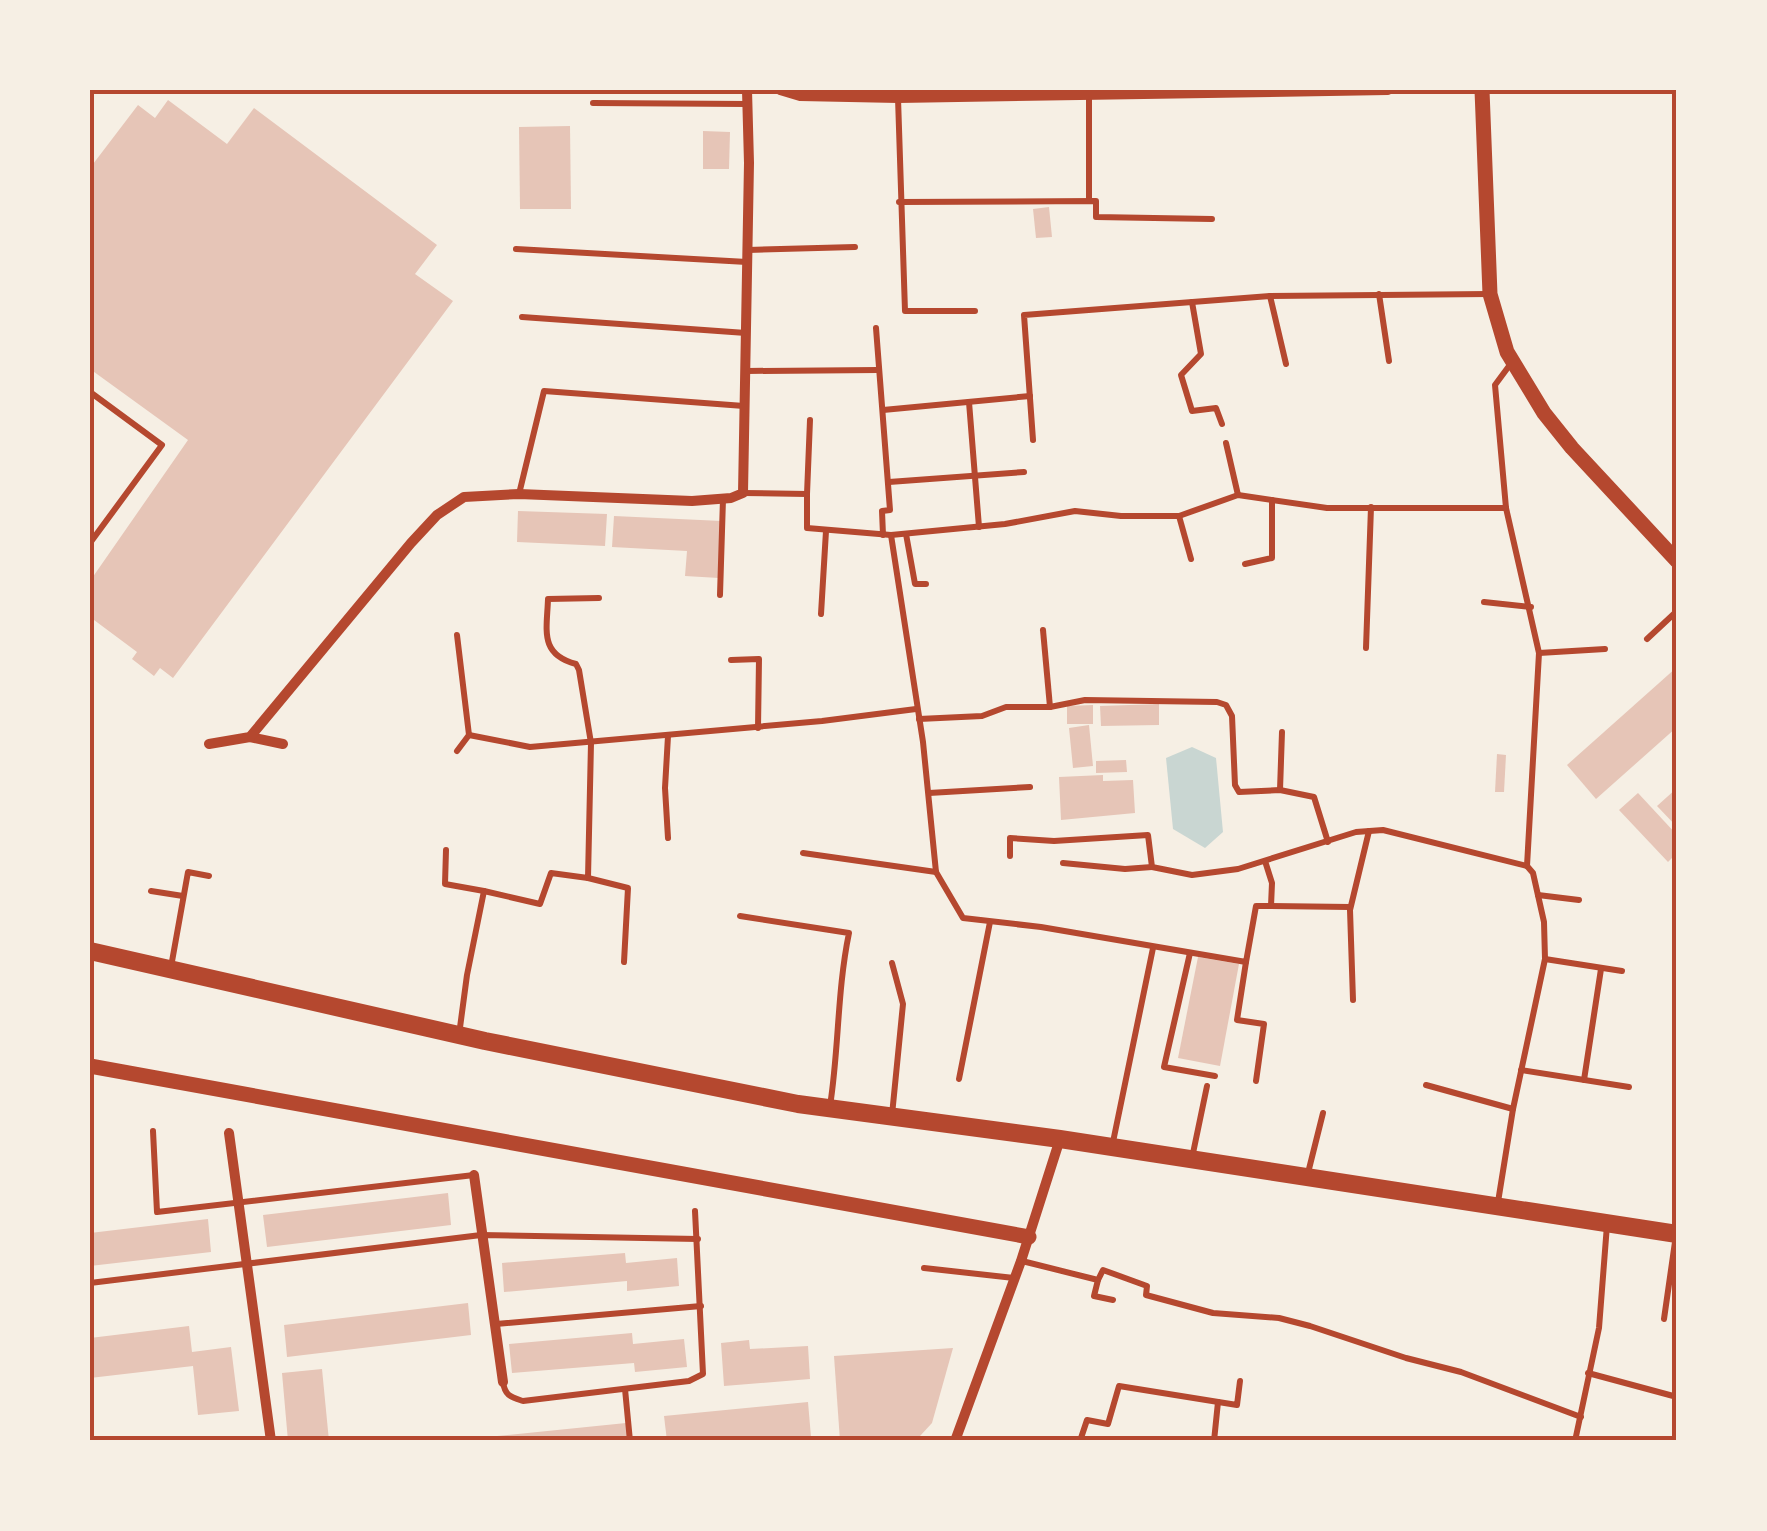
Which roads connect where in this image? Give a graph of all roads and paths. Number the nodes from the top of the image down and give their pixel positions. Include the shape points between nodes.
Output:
1 (747, 90) edge
2 (780, 90) edge
3 (1388, 90) edge
4 (1482, 90) edge
5 (1088, 96) junction
6 (898, 98) junction
7 (593, 103) dead end
8 (748, 104) junction
9 (1089, 200) junction
10 (899, 202) junction
11 (1212, 219) dead end
12 (855, 247) dead end
13 (516, 249) dead end
14 (748, 256) junction
15 (1379, 294) junction
16 (1490, 294) junction
17 (1270, 296) junction
18 (1192, 302) junction
19 (976, 311) dead end
20 (522, 317) dead end
21 (876, 328) dead end
22 (747, 333) junction
23 (1388, 360) dead end
24 (1512, 362) junction
25 (1286, 364) dead end
26 (878, 370) junction
27 (747, 371) junction
28 (90, 392) edge
29 (1030, 396) junction
30 (969, 402) junction
31 (744, 406) junction
32 (882, 410) junction
33 (810, 420) dead end
34 (1222, 424) dead end
35 (1033, 440) dead end
36 (1226, 443) dead end
37 (1024, 472) dead end
38 (974, 477) junction
39 (889, 482) junction
40 (744, 493) junction
41 (519, 494) junction
42 (807, 494) junction
43 (1238, 495) junction
44 (723, 499) junction
45 (1272, 500) junction
46 (1372, 507) junction
47 (1506, 508) junction
48 (1180, 516) junction
49 (979, 527) junction
50 (826, 530) junction
51 (906, 534) junction
52 (887, 535) junction
53 (90, 543) edge
54 (1191, 558) dead end
55 (1677, 561) edge
56 (1245, 564) dead end
57 (926, 584) dead end
58 (720, 594) dead end
59 (599, 598) dead end
60 (1484, 602) dead end
61 (1531, 607) junction
62 (1677, 611) edge
63 (821, 614) dead end
64 (1043, 630) dead end
65 (458, 635) dead end
66 (1647, 639) dead end
67 (1366, 648) dead end
68 (1605, 649) dead end
69 (1539, 653) junction
70 (731, 660) dead end
71 (1050, 707) junction
72 (916, 709) junction
73 (918, 720) junction
74 (758, 728) junction
75 (1282, 732) dead end
76 (469, 735) junction
77 (668, 736) junction
78 (250, 737) junction
79 (210, 744) dead end
80 (282, 744) dead end
81 (592, 744) junction
82 (458, 750) dead end
83 (1030, 787) dead end
84 (1280, 790) junction
85 (929, 793) junction
86 (1368, 831) junction
87 (668, 838) dead end
88 (1328, 842) junction
89 (446, 850) dead end
90 (802, 853) dead end
91 (1010, 856) dead end
92 (1265, 861) junction
93 (1064, 863) dead end
94 (1527, 866) junction
95 (1152, 867) junction
96 (936, 872) junction
97 (208, 876) dead end
98 (588, 878) junction
99 (151, 891) dead end
100 (484, 891) junction
101 (184, 896) junction
102 (1538, 896) junction
103 (1578, 900) dead end
104 (1271, 906) junction
105 (1350, 906) junction
106 (740, 916) dead end
107 (990, 922) junction
108 (1153, 948) junction
109 (90, 951) edge
110 (1190, 953) junction
111 (1544, 959) junction
112 (624, 962) dead end
113 (1246, 962) junction
114 (892, 963) dead end
115 (170, 968) junction
116 (1602, 968) junction
117 (1622, 971) dead end
118 (1353, 1000) dead end
119 (459, 1034) junction
120 (90, 1066) edge
121 (1522, 1070) junction
122 (1215, 1076) dead end
123 (958, 1079) dead end
124 (1584, 1080) junction
125 (1256, 1081) dead end
126 (1426, 1085) dead end
127 (1207, 1086) dead end
128 (1629, 1087) dead end
129 (830, 1108) junction
130 (1513, 1109) junction
131 (1323, 1113) dead end
132 (892, 1116) junction
133 (152, 1131) dead end
134 (229, 1133) dead end
135 (1060, 1139) junction
136 (1112, 1147) junction
137 (1192, 1160) junction
138 (474, 1175) joint
139 (1307, 1178) junction
140 (237, 1204) junction
141 (1498, 1208) junction
142 (695, 1211) dead end
143 (1607, 1224) junction
144 (1676, 1234) edge
145 (481, 1235) junction
146 (1029, 1236) junction
147 (698, 1239) junction
148 (1021, 1261) junction
149 (246, 1266) junction
150 (924, 1268) dead end
151 (1015, 1278) junction
152 (1098, 1280) junction
153 (90, 1284) edge
154 (1113, 1300) dead end
155 (702, 1306) junction
156 (1664, 1318) dead end
157 (494, 1324) junction
158 (1588, 1373) junction
159 (1240, 1381) dead end
160 (503, 1382) joint
161 (625, 1388) junction
162 (1677, 1397) edge
163 (1218, 1402) junction
164 (1581, 1417) junction
165 (271, 1441) edge
166 (630, 1441) edge
167 (956, 1441) edge
168 (1080, 1441) edge
169 (1214, 1441) edge
170 (1575, 1441) edge

1 - 8 street
2 - 6 street
3 - 5 street
4 - 16 street
5 - 6 street
5 - 9 lane
6 - 10 lane
7 - 8 lane
8 - 14 street
9 - 10 lane
9 - 11 lane via 1096,200 1096,217
10 - 19 lane via 904,311
12 - 14 lane
13 - 14 lane
14 - 22 street
15 - 16 lane
15 - 17 lane
15 - 23 lane
16 - 24 street
17 - 18 lane
17 - 25 lane
18 - 29 lane via 1024,315
18 - 34 lane via 1201,354 1181,375 1192,411 1216,408
20 - 22 lane
21 - 26 lane
22 - 27 street
24 - 47 lane via 1495,385
24 - 55 street via 1572,448
26 - 27 lane
26 - 32 lane
27 - 31 street
28 - 53 lane via 162,445
29 - 30 lane
29 - 35 lane
30 - 32 lane
30 - 38 lane
31 - 40 street
31 - 41 lane via 544,391
32 - 39 lane
33 - 42 lane
36 - 43 lane
37 - 38 lane
38 - 39 lane
38 - 49 lane
39 - 52 lane via 890,510 882,510
40 - 42 lane
40 - 44 street
41 - 44 street
41 - 78 street via 464,497 437,514
42 - 50 lane via 807,528
43 - 45 lane
43 - 48 lane
44 - 58 lane
45 - 46 lane
45 - 56 lane via 1272,558
46 - 47 lane
46 - 67 lane
47 - 61 lane
48 - 49 lane via 1074,511
48 - 54 lane
49 - 51 lane
50 - 52 lane
50 - 63 lane
51 - 52 lane
51 - 57 lane via 915,584
52 - 72 lane
59 - 81 lane via 548,599 548,645 580,670
60 - 61 lane
61 - 69 lane
62 - 66 lane
64 - 71 lane
65 - 76 lane
68 - 69 lane
69 - 94 lane
70 - 74 lane via 759,659
71 - 73 lane
71 - 84 lane via 1085,700 1226,705 1238,792
72 - 73 lane
72 - 74 lane
73 - 85 lane
74 - 77 lane
75 - 84 lane
76 - 81 lane via 530,748
76 - 82 lane
77 - 81 lane
77 - 87 lane
78 - 79 street
78 - 80 street
81 - 98 lane
83 - 85 lane
84 - 88 lane via 1314,797
85 - 96 lane
86 - 88 lane
86 - 94 lane via 1412,834
86 - 105 lane
88 - 92 lane
89 - 100 lane via 445,884
90 - 96 lane
91 - 95 lane via 1010,838 1148,835
92 - 95 lane via 1192,875
92 - 104 lane
93 - 95 lane
94 - 102 lane
96 - 107 lane via 963,918
97 - 101 lane via 188,872
98 - 100 lane via 552,873 540,904
98 - 112 lane via 628,888
99 - 101 lane
100 - 119 lane
101 - 115 lane
102 - 103 lane
102 - 111 lane
104 - 105 lane
104 - 113 lane via 1256,906
105 - 118 lane
106 - 129 lane via 849,933
107 - 108 lane
107 - 123 lane
108 - 110 lane
108 - 136 lane
109 - 115 main road
110 - 113 lane
110 - 122 lane via 1164,1067
111 - 116 lane
111 - 121 lane
113 - 125 lane via 1237,1020 1264,1024
114 - 132 lane via 903,1004
115 - 119 main road
116 - 117 lane
116 - 124 lane
119 - 129 main road
120 - 146 street
121 - 124 lane
121 - 130 lane
124 - 128 lane
126 - 130 lane
127 - 137 lane
129 - 132 main road
130 - 141 lane
131 - 139 lane
132 - 135 main road
133 - 140 lane via 157,1212
134 - 140 street
135 - 136 main road
135 - 146 street
136 - 137 main road
137 - 139 main road
138 - 140 lane
138 - 145 street
139 - 141 main road
140 - 149 street
141 - 143 main road
142 - 147 lane
143 - 144 main road
143 - 158 lane
144 - 156 lane
145 - 147 lane
145 - 149 lane
145 - 157 street
146 - 148 street
147 - 155 lane
148 - 151 street
148 - 152 lane
149 - 153 lane
149 - 165 street
150 - 151 lane
151 - 167 street
152 - 154 lane via 1094,1296
152 - 164 lane via 1104,1270 1147,1286 1146,1295 1194,1310 1310,1326
155 - 157 lane
155 - 161 lane via 703,1374
157 - 160 street
158 - 162 lane
158 - 164 lane
159 - 163 lane via 1237,1405
160 - 161 lane via 504,1393 524,1401
161 - 166 lane
163 - 168 lane via 1119,1386 1108,1424 1087,1420
163 - 169 lane
164 - 170 lane

